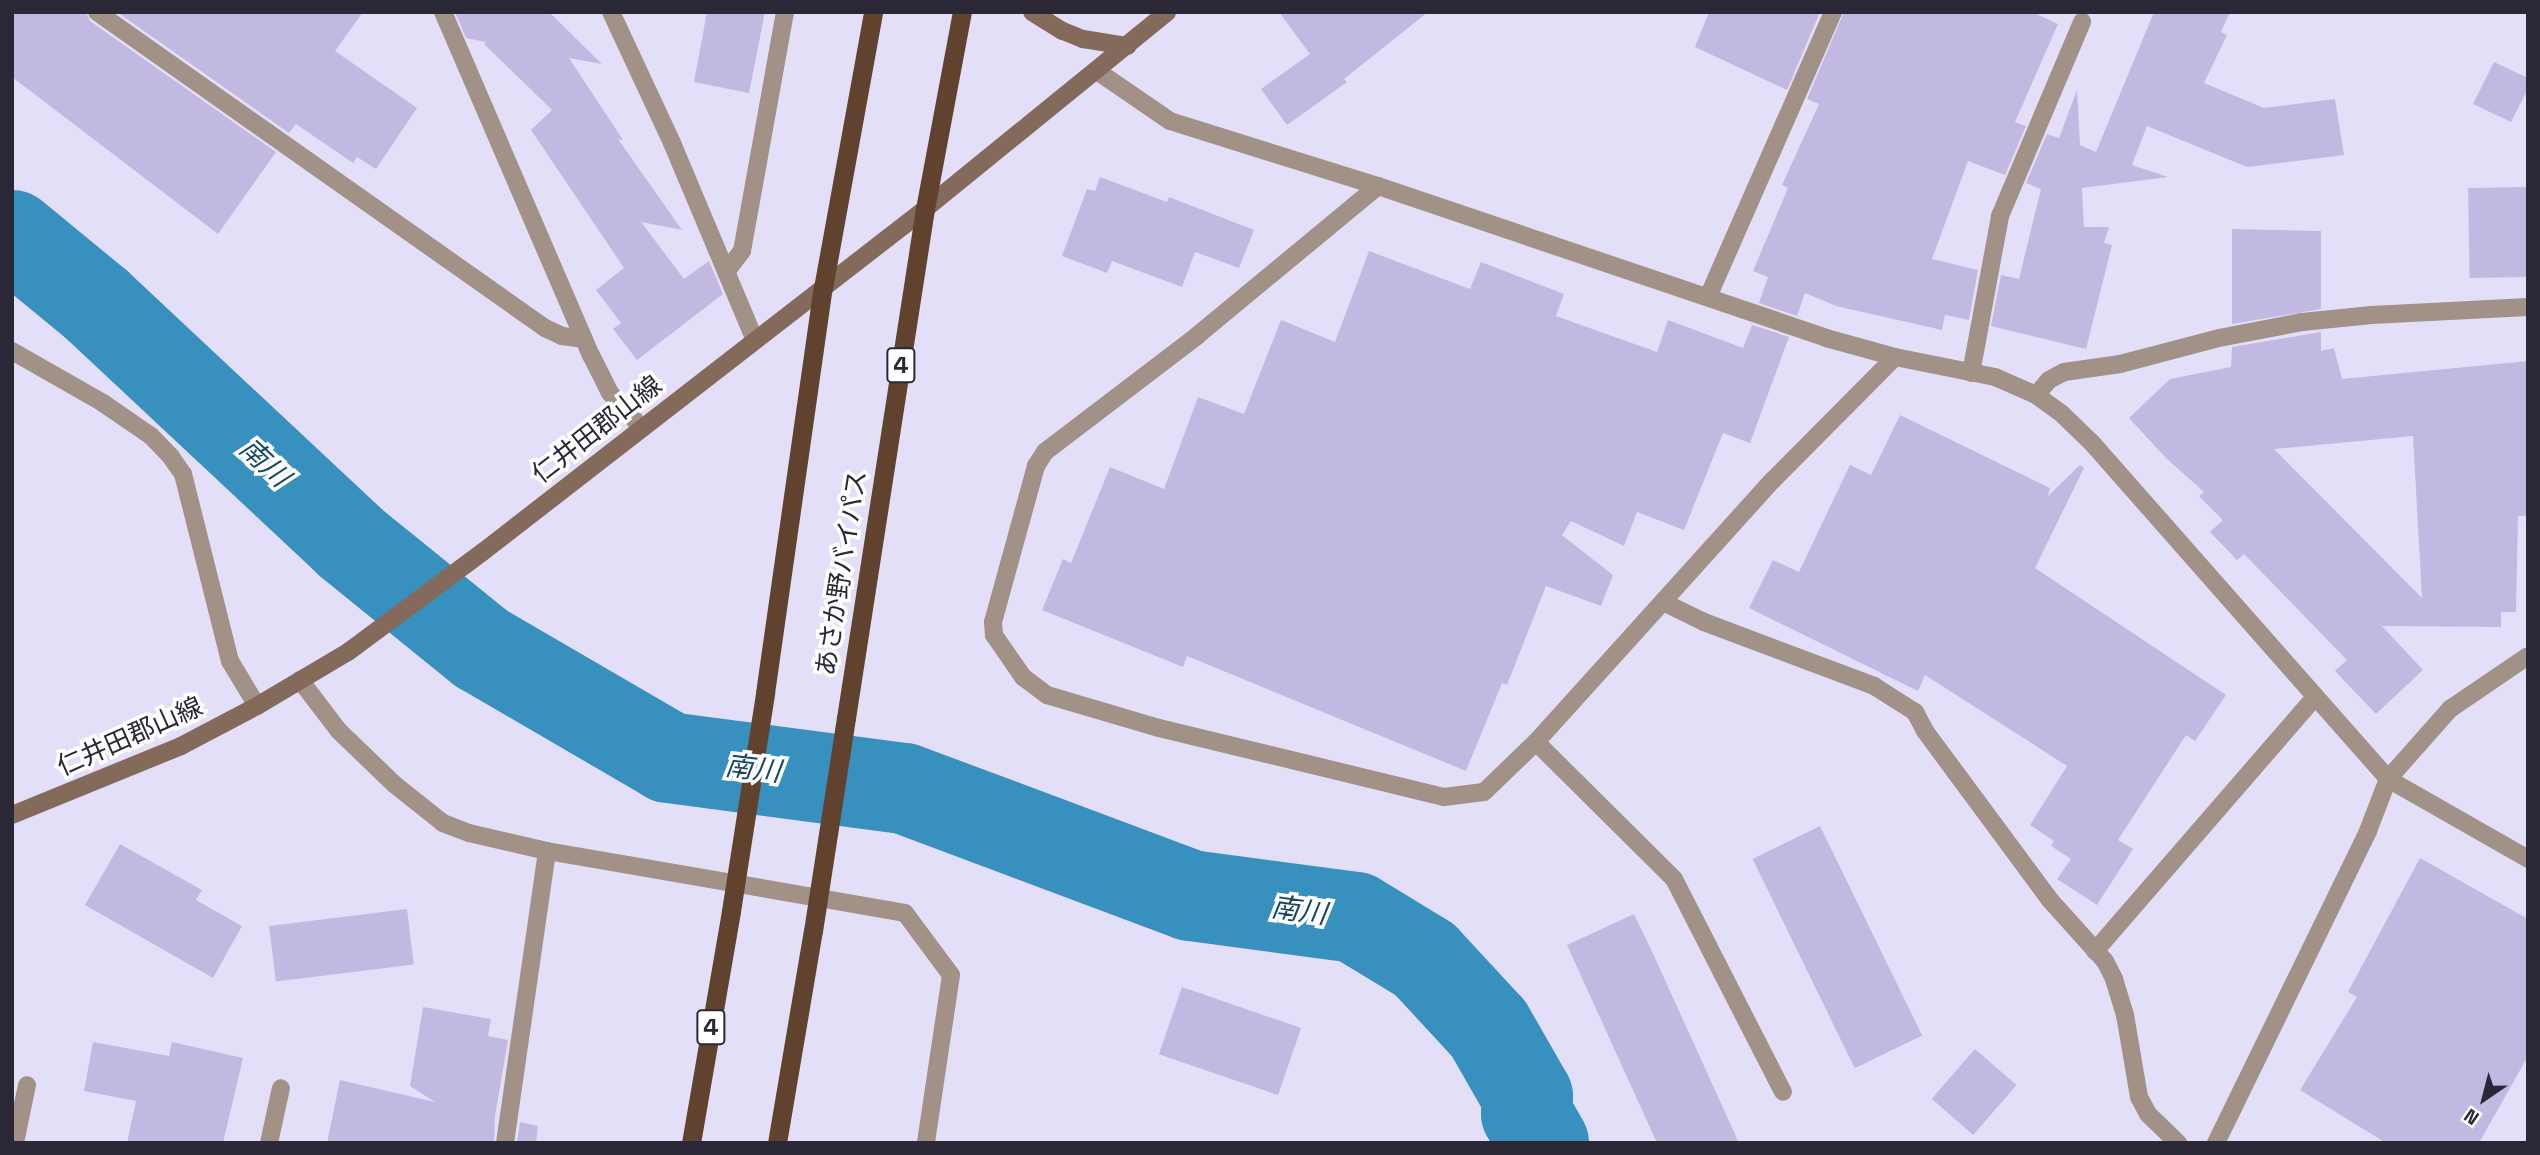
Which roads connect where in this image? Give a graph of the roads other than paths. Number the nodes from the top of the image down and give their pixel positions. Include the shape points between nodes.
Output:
1 (97, 12) edge
2 (443, 12) edge
3 (611, 12) edge
4 (785, 12) edge
5 (873, 12) edge
6 (962, 12) edge
7 (1032, 12) edge
8 (1167, 12) edge
9 (1833, 12) edge
10 (2082, 22) dead end
11 (1127, 46) junction
12 (1097, 71) junction
13 (1378, 186) junction
14 (925, 209) junction
15 (726, 272) junction
16 (823, 288) junction
17 (1708, 297) junction
18 (2528, 307) edge
19 (584, 340) junction
20 (755, 340) junction
21 (12, 351) edge
22 (1895, 357) junction
23 (1971, 373) junction
24 (2036, 395) junction
25 (642, 428) junction
26 (1663, 603) junction
27 (2528, 656) edge
28 (300, 680) junction
29 (2315, 697) junction
30 (257, 706) junction
31 (1536, 742) junction
32 (2388, 779) junction
33 (12, 815) edge
34 (547, 851) junction
35 (2528, 859) edge
36 (2095, 951) junction
37 (27, 1085) dead end
38 (281, 1088) dead end
39 (1783, 1092) dead end
40 (15, 1143) edge
41 (269, 1143) edge
42 (505, 1143) edge
43 (691, 1143) edge
44 (777, 1143) edge
45 (926, 1143) edge
46 (2178, 1143) edge
47 (2216, 1143) edge

1 - 19 street via 545,328
2 - 19 street
3 - 15 street
4 - 15 street via 742,251
5 - 16 highway, 4
6 - 14 highway, あさか野バイパス / 4
7 - 11 main road via 1063,32
8 - 11 main road, 仁井田郡山線
9 - 17 street
10 - 23 street via 2000,216
11 - 12 main road, 仁井田郡山線
12 - 13 street via 1170,121
12 - 14 main road, 仁井田郡山線
13 - 17 street
13 - 31 street via 1197,336 1045,452 1036,466 993,622 994,635 1023,677 1047,695 1159,728 1444,796 1472,796 1492,788
14 - 16 main road, 仁井田郡山線
14 - 44 highway, あさか野バイパス / 4, bridge
15 - 20 street
16 - 20 main road, 仁井田郡山線
16 - 43 highway, 4, bridge via 765,693
17 - 22 street
18 - 24 street via 2290,324 2120,364 2064,372
19 - 25 street via 610,393
20 - 25 main road, 仁井田郡山線
21 - 30 street via 151,436 183,474 230,661
22 - 23 street
22 - 26 street via 1773,480
23 - 24 street via 1995,377
24 - 29 street via 2092,443
25 - 28 main road, 仁井田郡山線 via 348,652
26 - 31 street
26 - 36 street via 1874,686 1915,712 2050,900
27 - 32 street via 2450,709
28 - 30 main road, 仁井田郡山線
28 - 34 street via 339,731 443,823
29 - 32 street
29 - 36 street
30 - 33 main road, 仁井田郡山線 via 170,751
31 - 39 street via 1674,879
32 - 35 street
32 - 47 street via 2368,831
34 - 42 street
34 - 45 street via 905,913 951,975
36 - 46 street via 2114,979 2125,1015 2139,1097 2148,1114
37 - 40 street
38 - 41 street

